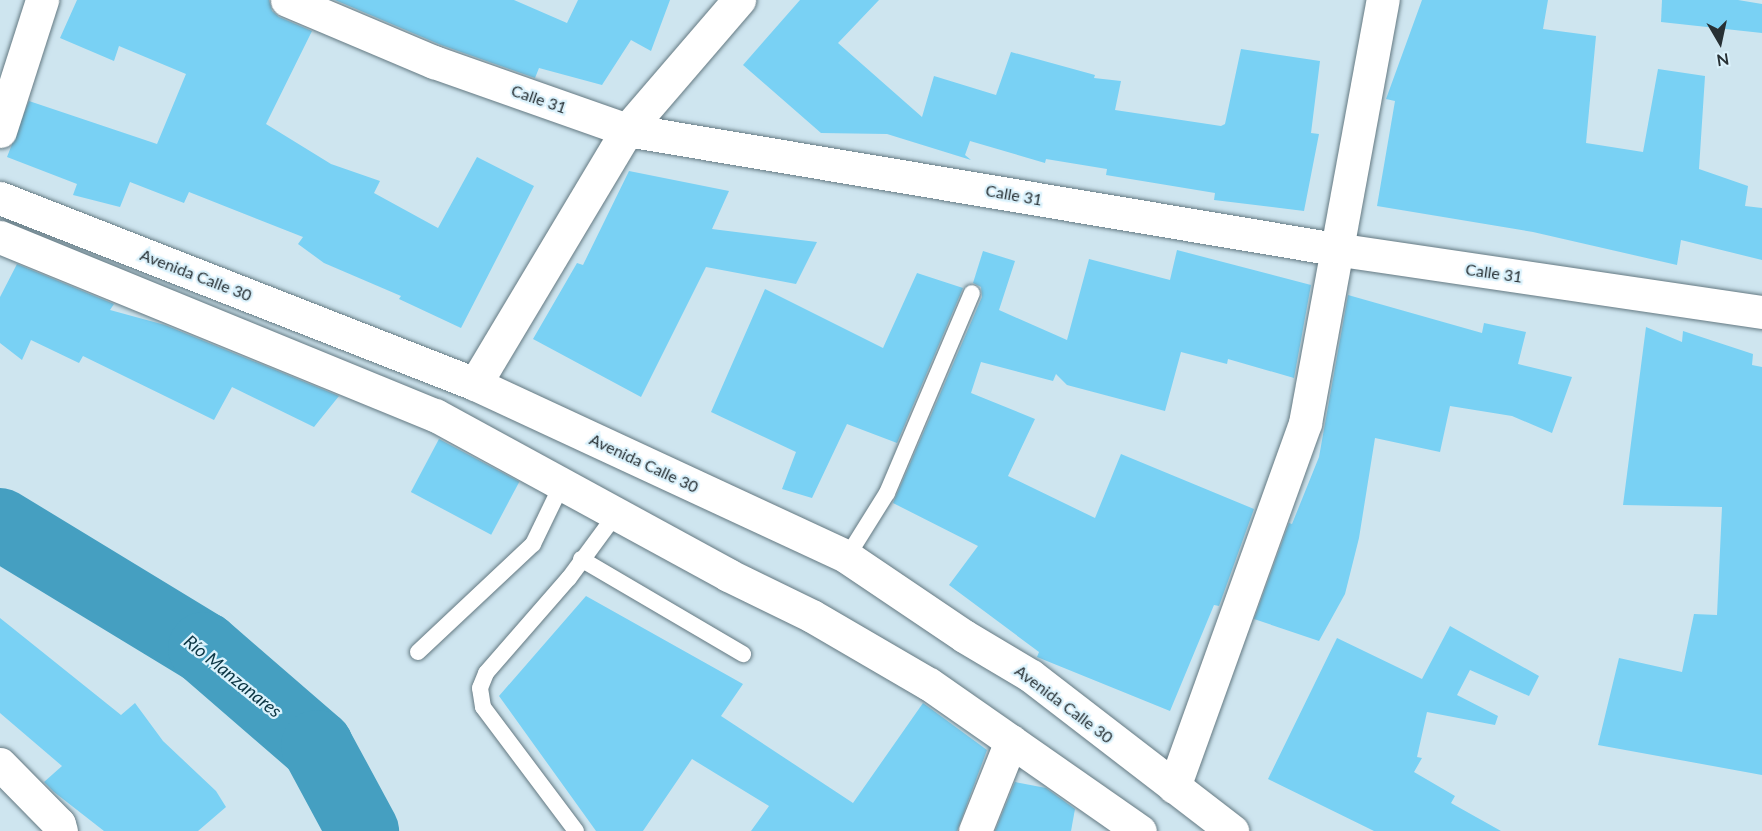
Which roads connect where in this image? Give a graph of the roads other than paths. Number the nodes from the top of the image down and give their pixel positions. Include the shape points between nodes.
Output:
1 (42, 0) edge
2 (287, 0) edge
3 (739, 0) edge
4 (1383, 0) edge
5 (627, 130) junction
6 (0, 131) edge
7 (0, 198) edge
8 (0, 237) edge
9 (1335, 249) junction
10 (972, 293) dead end
11 (1762, 312) edge
12 (475, 384) junction
13 (562, 484) junction
14 (617, 513) junction
15 (847, 557) junction
16 (581, 559) junction
17 (418, 652) dead end
18 (743, 654) dead end
19 (1011, 741) junction
20 (0, 764) edge
21 (1174, 787) junction
22 (61, 831) edge
23 (576, 831) edge
24 (975, 831) edge
25 (1140, 831) edge
26 (1232, 831) edge

1 - 6 street
2 - 5 street, Calle 31 via 434,62
3 - 5 street
4 - 9 street
5 - 9 street, Calle 31
5 - 12 street
7 - 12 street, Avenida Calle 30
8 - 13 street via 435,415
9 - 11 street, Calle 31
9 - 21 street via 1305,423
10 - 15 lane via 887,493
12 - 15 street, Avenida Calle 30
13 - 14 street
13 - 17 lane via 533,544
14 - 16 lane
14 - 19 street via 812,616 929,684
15 - 21 street, Avenida Calle 30 via 964,636 1031,675
16 - 18 lane
16 - 23 lane via 486,673 480,688 483,707
19 - 24 street
19 - 25 street
20 - 22 street via 59,824
21 - 26 street, Avenida Calle 30

